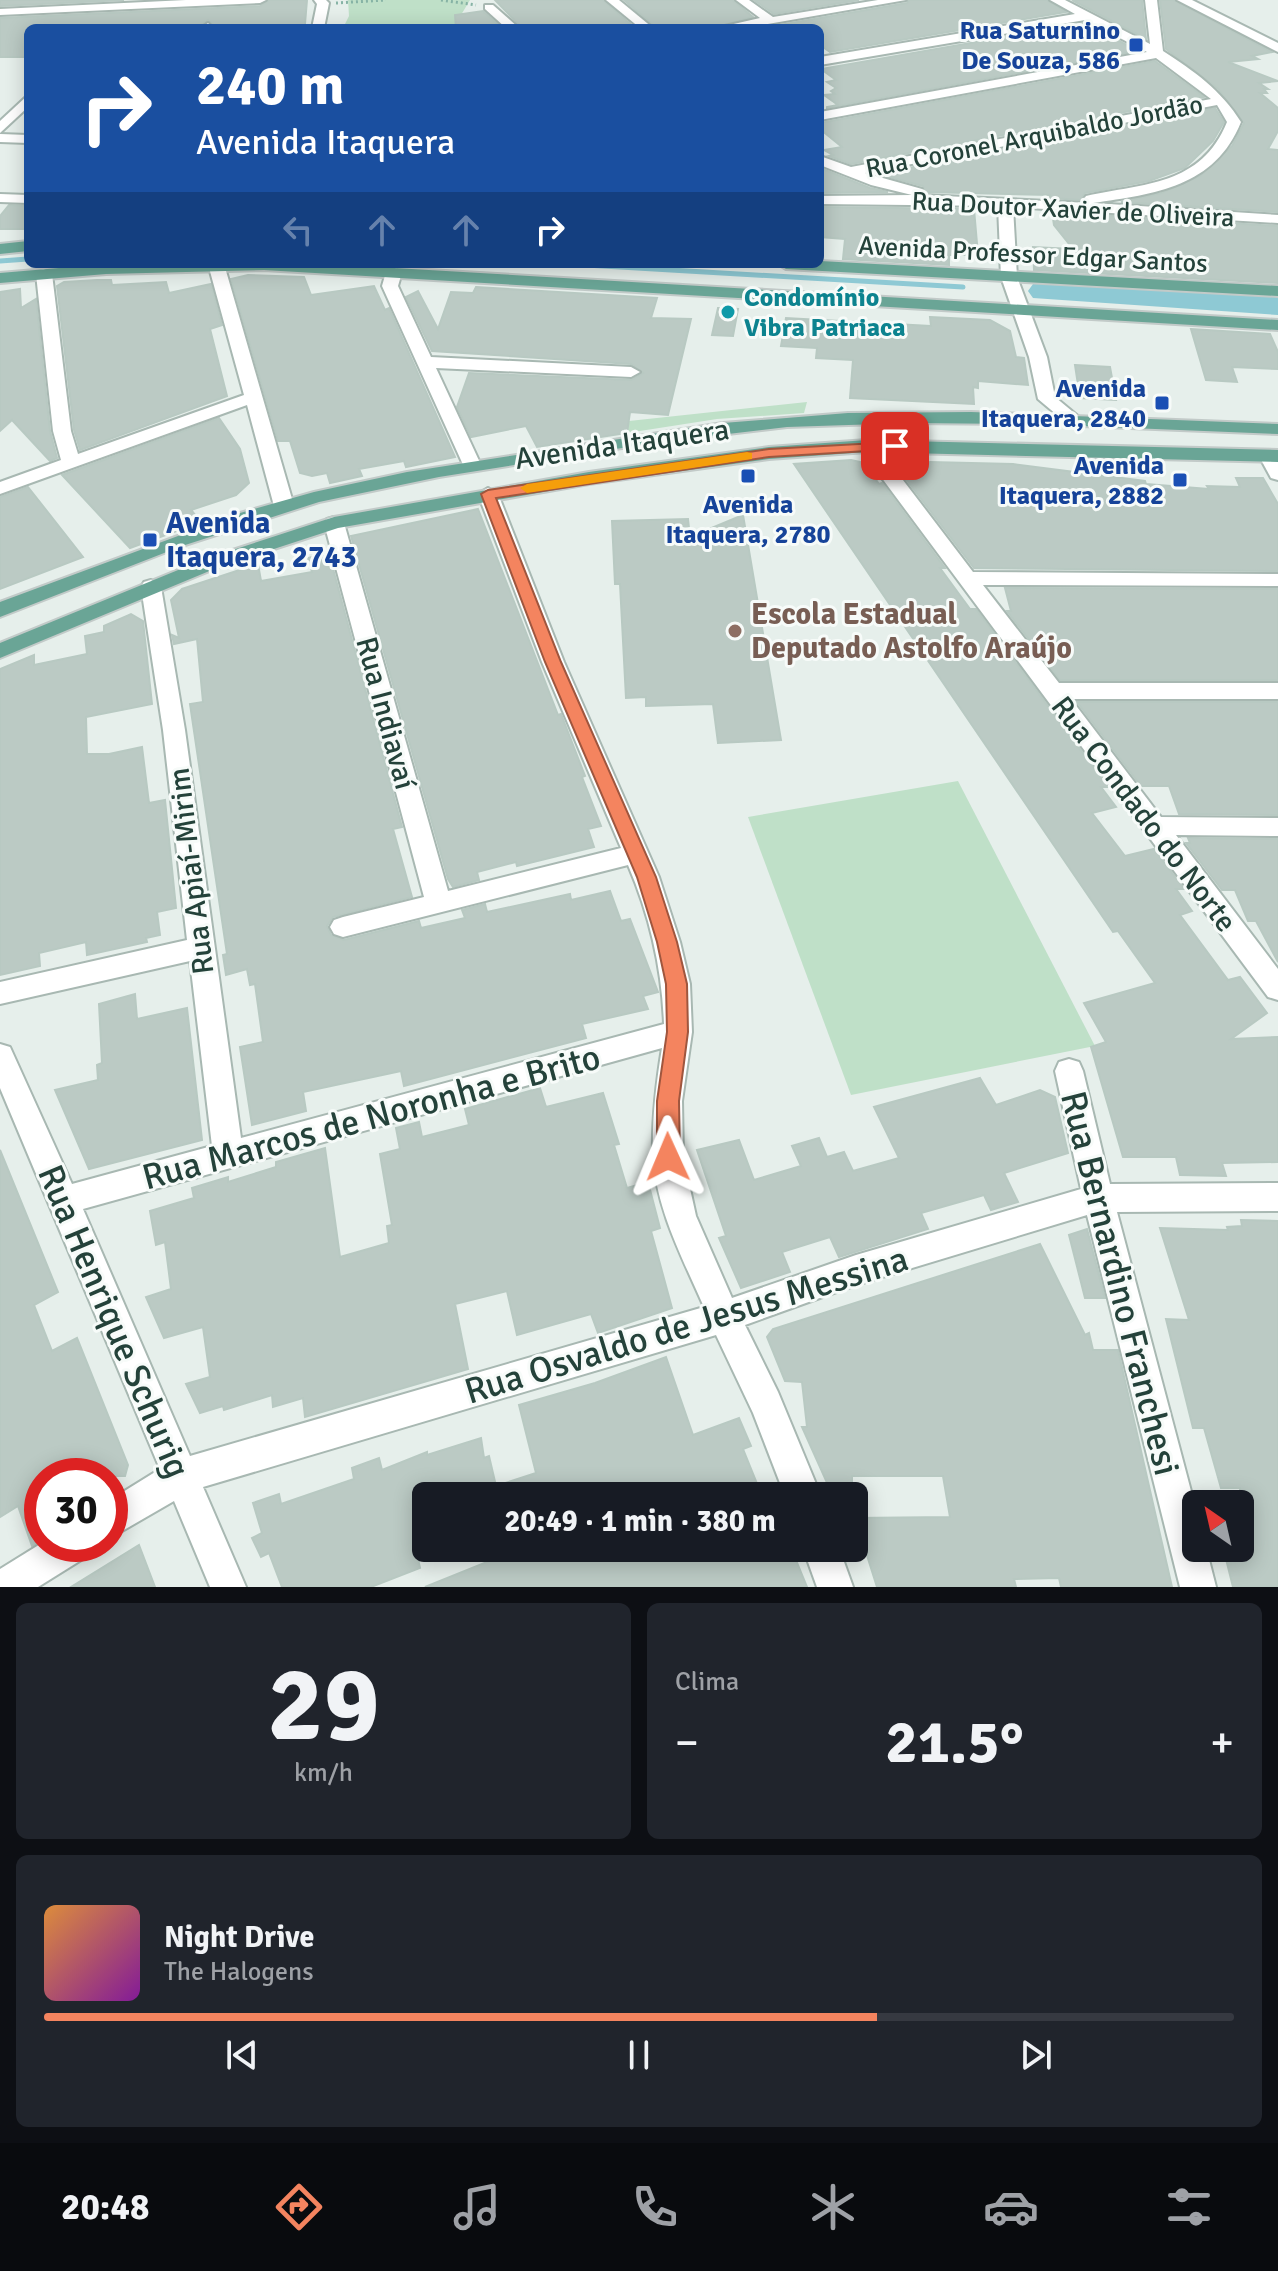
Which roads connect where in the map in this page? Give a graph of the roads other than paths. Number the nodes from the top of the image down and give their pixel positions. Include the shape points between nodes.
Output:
1 (15, 0) edge
2 (260, 0) edge
3 (612, 0) edge
4 (742, 0) edge
5 (900, 0) edge
6 (1056, 0) edge
7 (1151, 0) edge
8 (1183, 0) edge
9 (322, 2) edge
10 (134, 3) edge
11 (488, 8) edge
12 (1, 12) edge
13 (1086, 16) junction
14 (770, 20) junction
15 (319, 24) edge
16 (508, 24) edge
17 (642, 24) edge
18 (746, 24) edge
19 (1278, 48) edge
20 (1157, 54) junction
21 (824, 60) edge
22 (1220, 101) junction
23 (24, 103) edge
24 (824, 115) edge
25 (0, 129) edge
26 (0, 138) edge
27 (24, 139) edge
28 (824, 162) edge
29 (847, 172) junction
30 (0, 198) edge
31 (24, 199) edge
32 (959, 199) junction
33 (824, 200) edge
34 (1005, 203) junction
35 (1045, 204) junction
36 (1278, 219) edge
37 (24, 246) edge
38 (0, 249) edge
39 (824, 266) edge
40 (159, 268) edge
41 (217, 268) edge
42 (320, 268) edge
43 (394, 272) junction
44 (44, 274) junction
45 (1009, 277) junction
46 (0, 278) edge
47 (1278, 291) edge
48 (1020, 309) junction
49 (1278, 325) edge
50 (425, 362) junction
51 (631, 372) dead end
52 (251, 398) junction
53 (1047, 399) junction
54 (1030, 420) junction
55 (1075, 421) junction
56 (1278, 429) edge
57 (867, 446) junction
58 (1273, 456) edge
59 (71, 462) junction
60 (472, 465) junction
61 (1278, 474) edge
62 (0, 488) edge
63 (488, 494) junction
64 (284, 506) junction
65 (334, 523) junction
66 (965, 578) junction
67 (1278, 580) edge
68 (151, 587) junction
69 (0, 610) edge
70 (0, 651) edge
71 (1051, 691) junction
72 (1278, 691) edge
73 (1152, 826) junction
74 (1278, 827) edge
75 (636, 854) junction
76 (439, 903) junction
77 (343, 927) dead end
78 (199, 948) junction
79 (1278, 989) edge
80 (0, 993) edge
81 (678, 1032) junction
82 (0, 1056) edge
83 (1069, 1071) dead end
84 (228, 1156) junction
85 (1278, 1197) edge
86 (1098, 1198) junction
87 (64, 1200) junction
88 (724, 1317) junction
89 (181, 1476) junction
90 (797, 1482) edge
91 (128, 1509) edge
92 (45, 1562) edge
93 (826, 1562) edge
94 (5, 1587) edge
95 (228, 1587) edge
96 (835, 1587) edge
97 (1198, 1587) edge

1 - 12 street
2 - 10 street
3 - 17 street
4 - 14 street
5 - 14 street
6 - 13 street
7 - 20 street
8 - 19 street
9 - 15 street
10 - 12 street
11 - 16 street
13 - 20 street
13 - 21 street
14 - 18 street
20 - 22 street
20 - 24 street
22 - 29 street, Rua Coronel Arquibaldo Jordão
22 - 35 street via 1234,122 1228,141 1195,172 1110,196
23 - 25 street
26 - 27 street
28 - 29 street
29 - 32 street via 904,190
30 - 31 street
32 - 33 street, Rua Doutor Xavier de Oliveira
32 - 34 street, Rua Doutor Xavier de Oliveira
34 - 35 street, Rua Doutor Xavier de Oliveira
34 - 45 street
35 - 36 street, Rua Doutor Xavier de Oliveira
37 - 38 main road
39 - 45 main road, Avenida Professor Edgar Santos
40 - 44 main road, Avenida Professor Edgar Santos
41 - 52 street
42 - 43 main road, Avenida Professor Edgar Santos
43 - 48 main road, Avenida Professor Edgar Santos
43 - 50 street via 390,286
44 - 46 main road, Avenida Professor Edgar Santos
44 - 59 street via 62,431
45 - 47 main road, Avenida Professor Edgar Santos
45 - 48 street
48 - 49 main road, Avenida Professor Edgar Santos
48 - 53 street
50 - 51 street
50 - 60 street
52 - 59 street
52 - 64 street
53 - 54 street
53 - 55 street
54 - 55 main road, Avenida Itaquera
54 - 60 main road, Avenida Itaquera via 787,422
55 - 56 main road, Avenida Itaquera
57 - 58 main road, Avenida Itaquera
57 - 63 main road, Avenida Itaquera via 705,461
57 - 66 street, Rua Condado do Norte
58 - 61 street
59 - 62 street
60 - 64 main road, Avenida Itaquera
63 - 65 main road, Avenida Itaquera
63 - 75 street
64 - 69 main road, Avenida Itaquera
65 - 68 main road, Avenida Itaquera
65 - 76 street, Rua Indiavaí
66 - 67 street
66 - 71 street, Rua Condado do Norte
68 - 70 main road, Avenida Itaquera
68 - 78 street, Rua Apiaí-Mirim
71 - 72 street
71 - 73 street, Rua Condado do Norte
73 - 74 street
73 - 79 street, Rua Condado do Norte
75 - 76 street
75 - 81 street via 667,942
76 - 77 street
78 - 80 street
78 - 84 street, Rua Apiaí-Mirim
81 - 84 street, Rua Marcos de Noronha e Brito
81 - 88 street via 668,1101 668,1157 681,1216
82 - 87 street, Rua Henrique Schurig
83 - 86 street, Rua Bernardino Franchesi
84 - 87 street, Rua Marcos de Noronha e Brito
85 - 86 street, Rua Osvaldo de Jesus Messina
86 - 88 street, Rua Osvaldo de Jesus Messina via 856,1270
86 - 97 street, Rua Bernardino Franchesi
87 - 89 street, Rua Henrique Schurig
88 - 89 street, Rua Osvaldo de Jesus Messina
88 - 90 street
89 - 91 street, Rua Osvaldo de Jesus Messina
89 - 95 street, Rua Henrique Schurig
92 - 94 street
93 - 96 street

